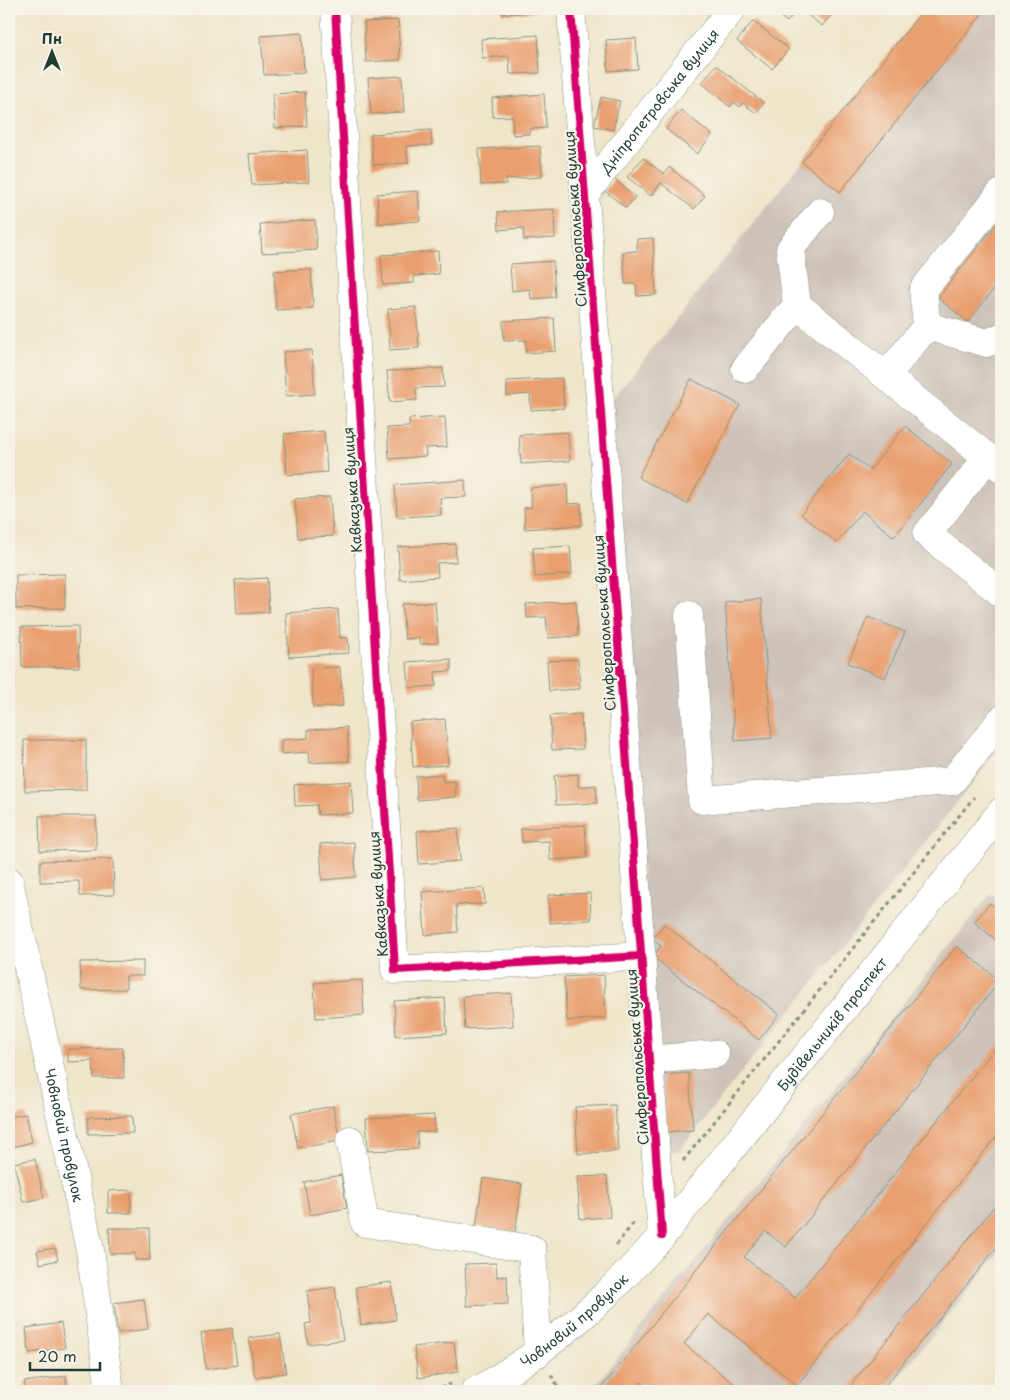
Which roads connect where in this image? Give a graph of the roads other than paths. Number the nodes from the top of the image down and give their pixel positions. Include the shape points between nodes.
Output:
1 (335, 9) edge
2 (571, 9) edge
3 (732, 9) edge
4 (585, 194) junction
5 (1000, 194) dead end
6 (820, 212) dead end
7 (796, 305) junction
8 (927, 326) junction
9 (1001, 337) edge
10 (745, 369) dead end
11 (886, 376) junction
12 (995, 462) edge
13 (1001, 593) edge
14 (689, 615) dead end
15 (1001, 720) edge
16 (1001, 812) edge
17 (9, 881) edge
18 (642, 956) junction
19 (715, 1054) dead end
20 (649, 1060) junction
21 (350, 1140) dead end
22 (662, 1236) junction
23 (538, 1353) junction
24 (465, 1387) edge
25 (110, 1391) edge

1 - 18 street, Кавказька вулиця via 395,970
2 - 4 street, Сімферопольська вулиця
3 - 4 street, Дніпропетровська вулиця
4 - 18 street, Сімферопольська вулиця
5 - 8 street via 923,290
6 - 7 street via 790,249
7 - 10 street
7 - 11 street
8 - 9 street via 986,343
8 - 11 street
11 - 12 street
12 - 13 street via 927,534
14 - 15 street via 702,800 952,781
16 - 22 street, Будівельників проспект
17 - 25 street, Човновий провулок via 90,1250
18 - 20 street, Сімферопольська вулиця
19 - 20 street
20 - 22 street, Сімферопольська вулиця
21 - 23 street via 365,1223 532,1249
22 - 23 street, Човновий провулок via 582,1318
23 - 24 street, Човновий провулок

